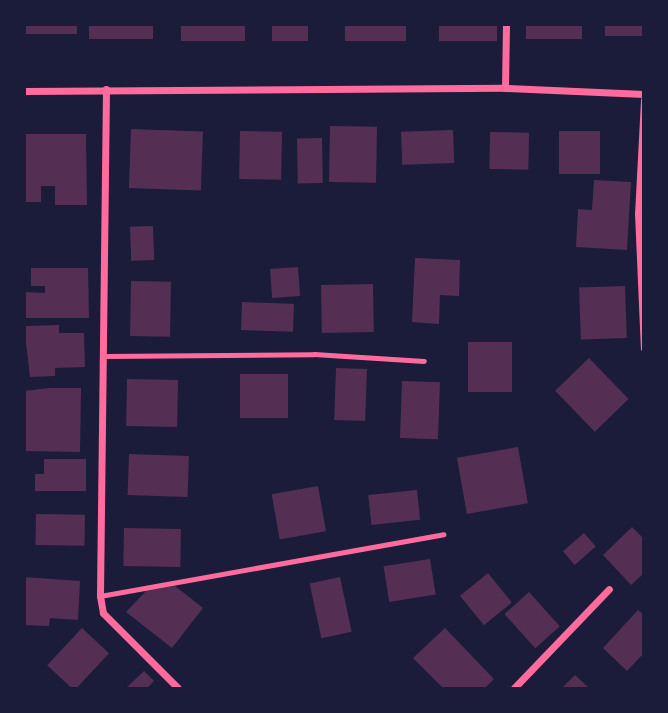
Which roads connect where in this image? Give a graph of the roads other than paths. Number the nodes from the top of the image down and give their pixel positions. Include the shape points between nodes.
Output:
1 (506, 24) edge
2 (505, 88) junction
3 (106, 89) junction
4 (24, 91) edge
5 (643, 94) edge
6 (643, 100) edge
7 (643, 348) edge
8 (104, 356) junction
9 (424, 361) dead end
10 (443, 534) dead end
11 (609, 589) dead end
12 (100, 596) junction
13 (178, 688) edge
14 (514, 688) edge

1 - 2 street
2 - 3 street
2 - 5 street
3 - 4 street
3 - 8 street
6 - 7 street via 638,213
8 - 9 lane via 314,354
8 - 12 street
10 - 12 lane
11 - 14 street
12 - 13 street via 103,613

